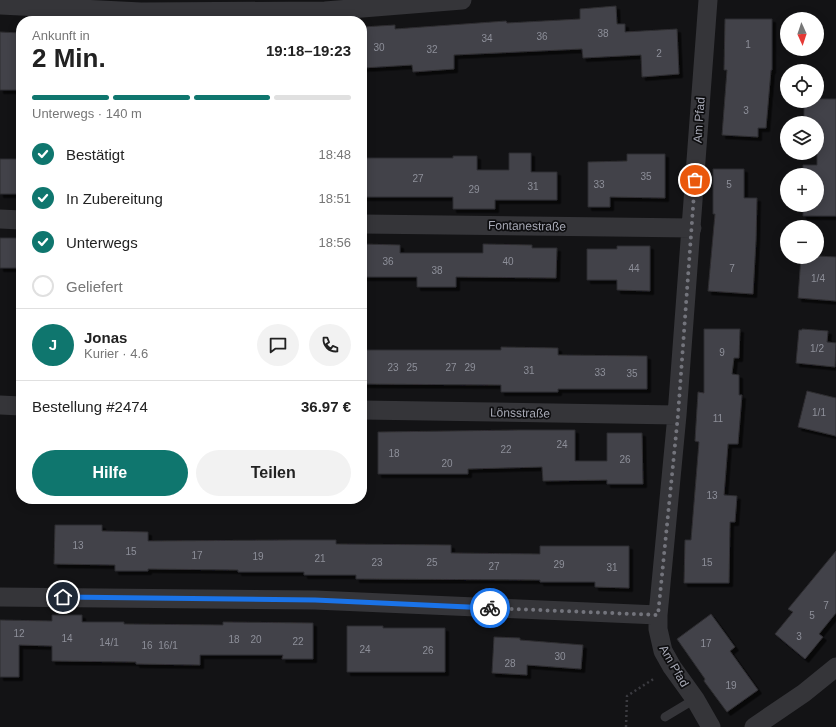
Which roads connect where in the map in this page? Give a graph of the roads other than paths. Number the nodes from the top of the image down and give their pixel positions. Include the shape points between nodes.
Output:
1 (462, 0) edge
2 (708, 0) edge
3 (0, 5) edge
4 (325, 5) edge
5 (0, 219) edge
6 (16, 220) edge
7 (367, 224) edge
8 (692, 228) junction
9 (0, 405) edge
10 (16, 406) edge
11 (367, 410) edge
12 (678, 415) junction
13 (0, 597) edge
14 (658, 615) junction
15 (836, 667) edge
16 (695, 699) junction
17 (665, 717) dead end
18 (712, 727) edge
19 (754, 727) edge

1 - 4 street
2 - 8 street, Am Pfad
3 - 4 street via 141,12
5 - 6 street
7 - 8 street, Fontanestraße
8 - 12 street, Am Pfad
9 - 10 street
11 - 12 street, Lönsstraße
12 - 14 street, Am Pfad
13 - 14 street via 315,600
14 - 16 street, Am Pfad via 659,639 663,651
15 - 19 street via 804,693
16 - 17 lane
16 - 18 street, Am Pfad

